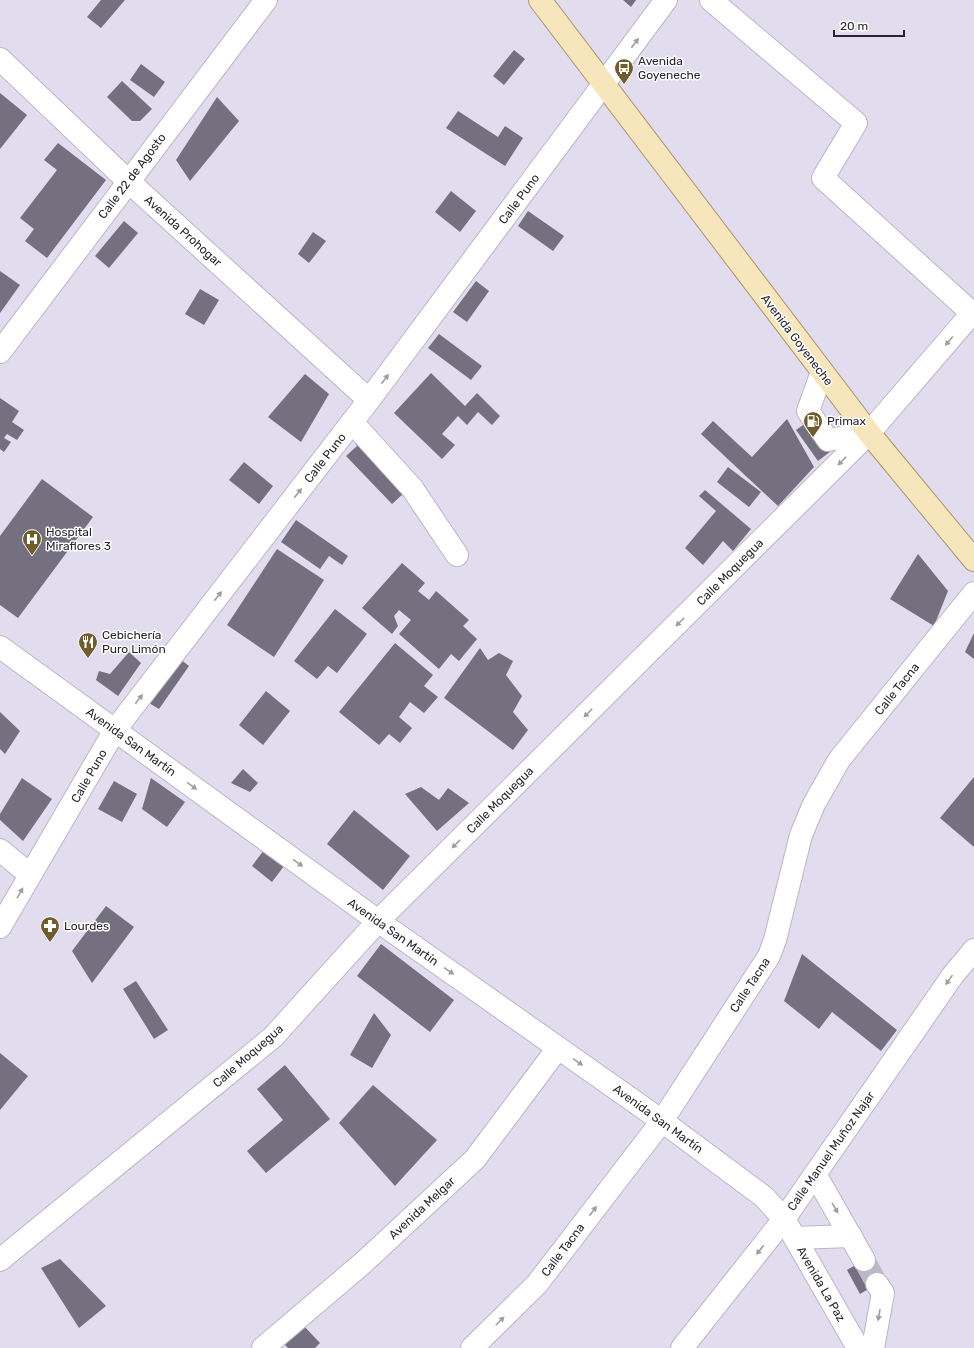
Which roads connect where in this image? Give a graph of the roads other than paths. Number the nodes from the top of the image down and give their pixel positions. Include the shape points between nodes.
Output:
1 (266, 0) edge
2 (540, 0) edge
3 (666, 0) edge
4 (711, 0) edge
5 (0, 60) edge
6 (603, 85) junction
7 (128, 181) junction
8 (973, 312) edge
9 (0, 352) edge
10 (822, 372) junction
11 (369, 400) junction
12 (352, 422) junction
13 (869, 434) junction
14 (457, 555) dead end
15 (974, 560) edge
16 (974, 593) edge
17 (0, 646) edge
18 (116, 730) junction
19 (0, 850) edge
20 (30, 875) junction
21 (378, 921) junction
22 (0, 927) edge
23 (974, 950) edge
24 (558, 1048) junction
25 (662, 1121) junction
26 (816, 1174) junction
27 (784, 1219) junction
28 (851, 1236) junction
29 (795, 1238) junction
30 (0, 1260) edge
31 (864, 1260) tunnel mouth
32 (878, 1284) tunnel mouth
33 (263, 1348) edge
34 (472, 1348) edge
35 (682, 1348) edge
36 (858, 1348) edge
37 (873, 1348) edge

1 - 7 street, Calle 22 de Agosto
2 - 6 main road, Avenida Goyeneche
6 -> 3 street, Calle Puno
4 - 8 street via 856,123 823,178
5 - 7 street, Avenida Prohogar
6 - 10 main road, Avenida Goyeneche
11 -> 6 street, Calle Puno
7 - 9 street, Calle 22 de Agosto
7 - 11 street, Avenida Prohogar
8 -> 13 street, Calle Moquegua
10 - 13 main road, Avenida Goyeneche
10 - 13 street via 808,411 828,440
11 - 12 street, Calle Puno
12 - 14 street via 412,488
18 -> 12 street, Calle Puno
13 - 15 main road, Avenida Goyeneche
13 -> 21 street, Calle Moquegua
16 - 25 street, Calle Tacna via 839,760 814,804 801,835 769,956
17 - 18 street, Avenida San Martín
18 - 20 street, Calle Puno
18 -> 21 street, Avenida San Martín
19 - 20 street
22 -> 20 street, Calle Puno
21 -> 24 street, Avenida San Martín
21 - 30 street, Calle Moquegua via 274,1037
23 -> 26 street, Calle Manuel Muñoz Najar via 953,975
24 -> 25 street, Avenida San Martín
24 - 33 street, Avenida Melgar via 475,1159 364,1262
25 - 27 street, Avenida San Martín via 764,1198
34 -> 25 street, Calle Tacna via 537,1284
26 - 27 street, Calle Manuel Muñoz Najar
26 -> 28 street
27 - 29 street, Avenida La Paz
27 -> 35 street, Calle Manuel Muñoz Najar
28 - 29 street
28 - 31 street
29 - 36 street, Avenida La Paz
32 -> 37 street via 883,1293

